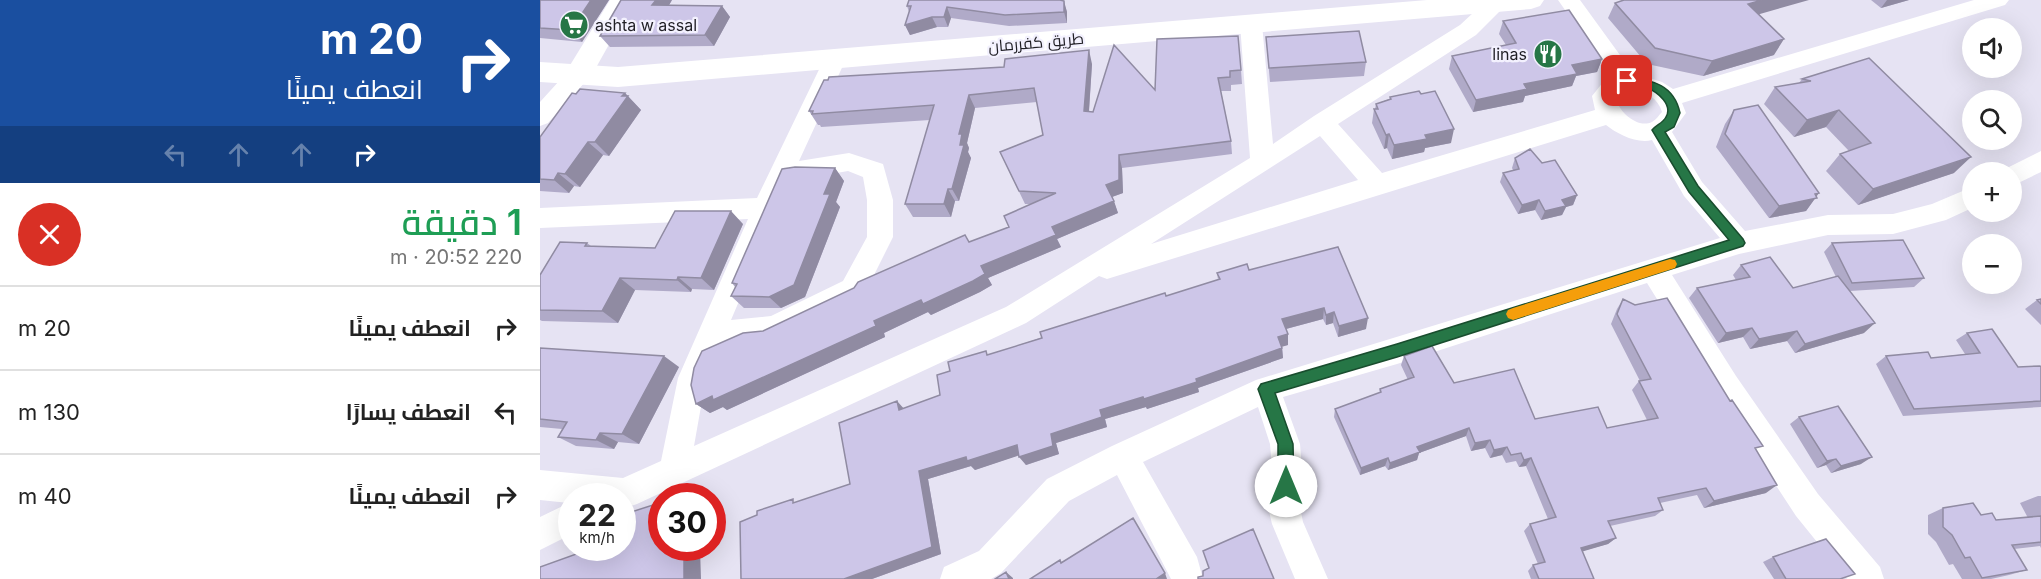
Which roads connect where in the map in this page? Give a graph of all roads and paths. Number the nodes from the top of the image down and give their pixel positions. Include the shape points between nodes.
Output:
1 (625, 0) edge
2 (1531, 0) edge
3 (1569, 0) edge
4 (1998, 0) edge
5 (1496, 4) junction
6 (1251, 24) junction
7 (835, 59) junction
8 (540, 72) edge
9 (578, 75) junction
10 (1627, 81) junction
11 (1669, 99) junction
12 (1609, 115) junction
13 (540, 117) edge
14 (1322, 122) junction
15 (1658, 130) junction
16 (2041, 160) edge
17 (1263, 162) junction
18 (2022, 171) edge
19 (782, 173) junction
20 (1378, 186) junction
21 (1962, 202) edge
22 (765, 208) junction
23 (540, 218) edge
24 (1739, 243) junction
25 (1653, 269) junction
26 (1072, 279) junction
27 (710, 334) junction
28 (1266, 389) junction
29 (1123, 456) junction
30 (674, 471) junction
31 (540, 485) edge
32 (558, 487) edge
33 (636, 488) edge
34 (558, 524) edge
35 (540, 534) edge
36 (956, 579) edge
37 (1187, 579) edge
38 (1312, 579) edge
39 (1869, 579) edge

1 - 9 main road
2 - 5 main road, طريق كفررمان
3 - 10 street
4 - 11 street
5 - 6 main road, طريق كفررمان
5 - 14 street via 1468,30
6 - 7 main road, طريق كفررمان
6 - 17 street
7 - 9 main road, طريق كفررمان via 618,77
7 - 19 street
8 - 9 main road, طريق كفررمان
9 - 13 street
10 - 11 street via 1649,84
10 - 12 street via 1608,88 1603,98
11 - 15 street via 1674,113 1670,123
12 - 15 street via 1627,128
12 - 20 street
14 - 17 street
14 - 20 street
15 - 24 street via 1693,189
16 - 18 street
17 - 26 street
19 - 22 street
19 - 27 street via 849,162 874,171 880,200 880,237 853,290 774,328
20 - 26 street
21 - 24 street via 1937,213 1893,224 1828,225
22 - 23 street
22 - 27 street
24 - 25 street
25 - 28 street
25 - 39 street via 1807,505
26 - 30 street via 1016,315
27 - 30 street via 692,378
28 - 29 street
28 - 38 street via 1285,444 1284,507 1288,524
29 - 36 street via 1058,490 990,562
29 - 37 street
30 - 33 street
31 - 32 street
34 - 35 street

